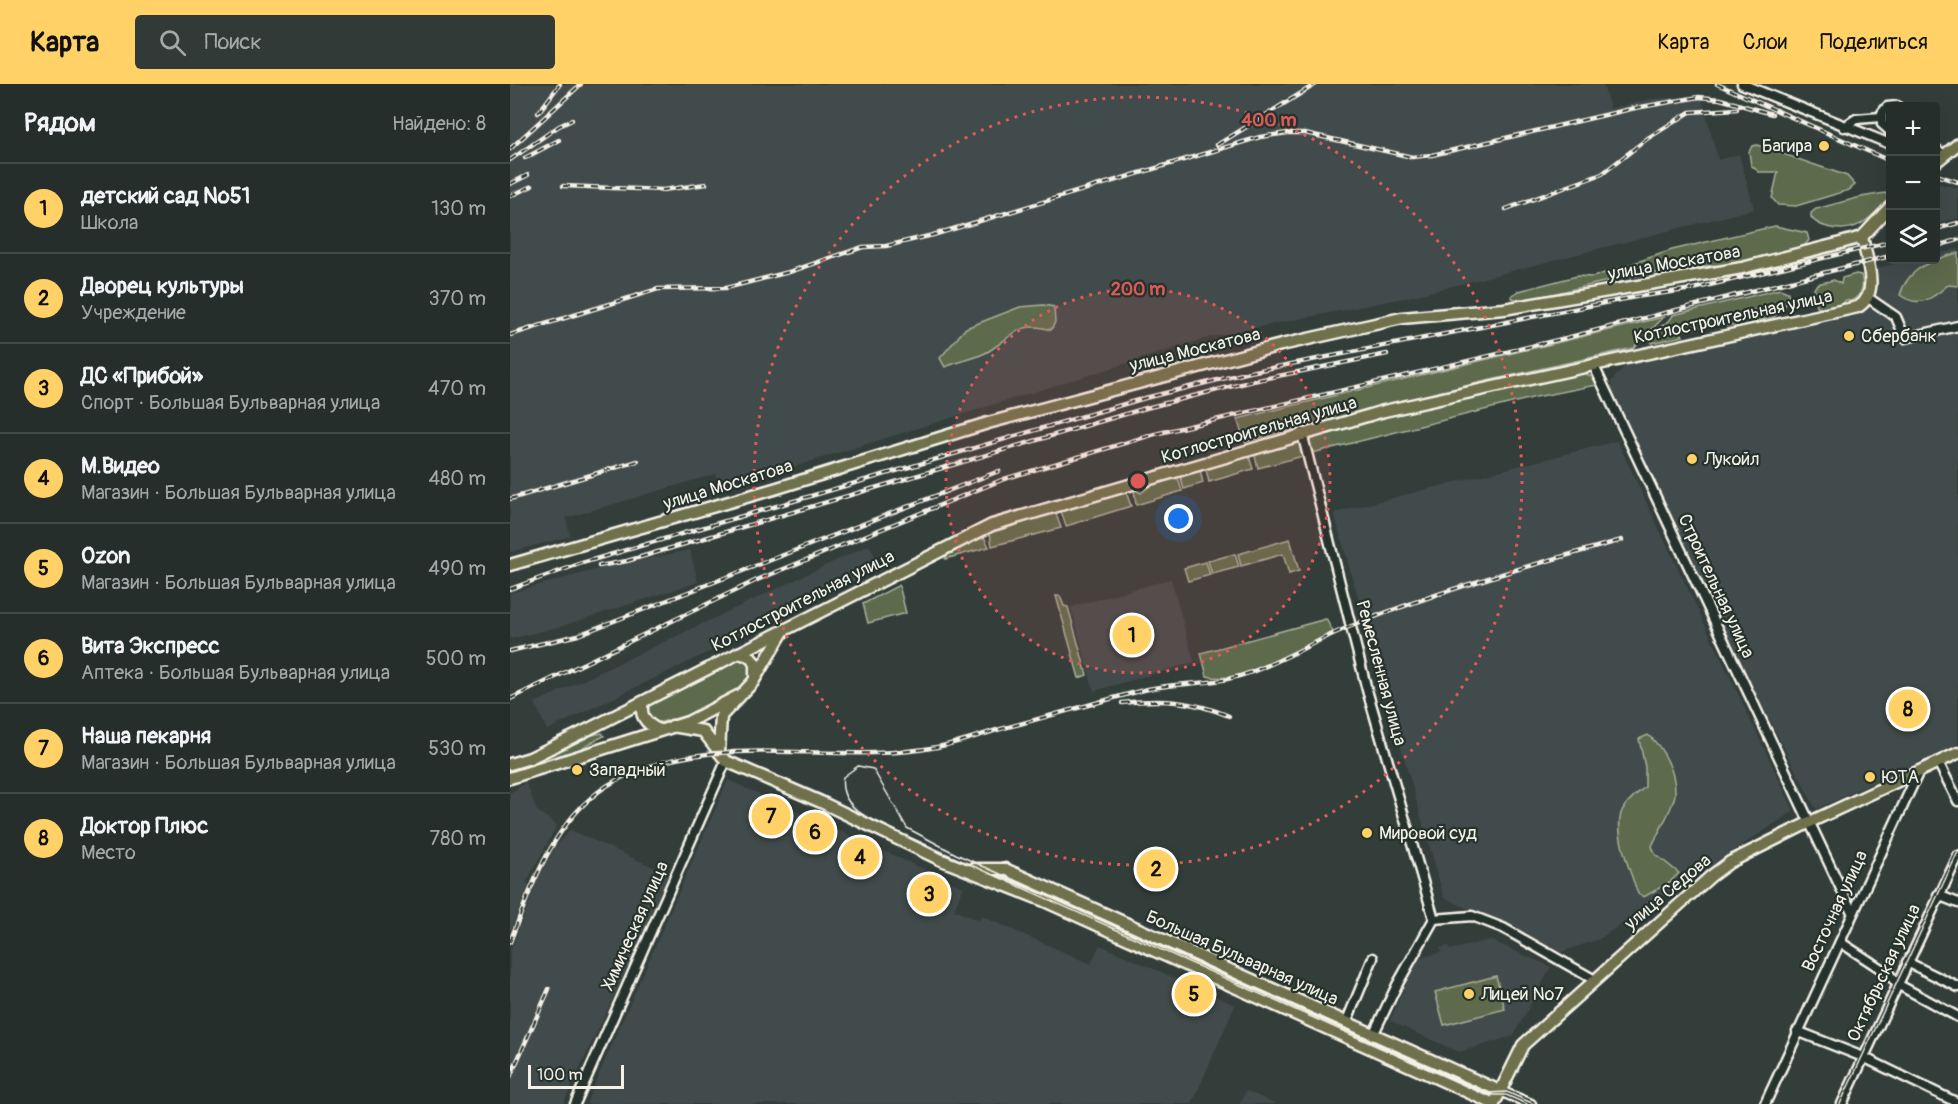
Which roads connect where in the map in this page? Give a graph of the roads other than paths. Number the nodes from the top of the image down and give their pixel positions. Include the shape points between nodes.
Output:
1 (1742, 84) edge
2 (1886, 109) edge
3 (1881, 117) junction
4 (1844, 127) junction
5 (1886, 128) edge
6 (1886, 143) edge
7 (1958, 144) edge
8 (1940, 154) edge
9 (1887, 210) edge
10 (1862, 237) junction
11 (1867, 297) junction
12 (1958, 326) edge
13 (1593, 364) junction
14 (1302, 433) junction
15 (510, 565) edge
16 (784, 630) junction
17 (738, 653) junction
18 (753, 682) junction
19 (738, 696) junction
20 (643, 702) junction
21 (672, 726) junction
22 (659, 730) junction
23 (719, 752) junction
24 (1958, 753) edge
25 (726, 761) junction
26 (1938, 762) junction
27 (510, 764) edge
28 (1919, 771) junction
29 (510, 778) edge
30 (1958, 801) edge
31 (1810, 822) junction
32 (1958, 856) edge
33 (967, 870) junction
34 (1938, 895) junction
35 (1958, 903) edge
36 (1852, 912) junction
37 (1434, 919) junction
38 (1840, 942) junction
39 (1373, 958) dead end
40 (1907, 962) junction
41 (1593, 979) junction
42 (1897, 984) junction
43 (1958, 987) edge
44 (1958, 1017) edge
45 (1346, 1023) junction
46 (1797, 1031) junction
47 (1373, 1035) junction
48 (1863, 1057) junction
49 (1500, 1091) junction
50 (1958, 1103) edge
51 (575, 1104) edge
52 (1494, 1104) edge
53 (1531, 1104) edge
54 (1765, 1104) edge
55 (1842, 1104) edge

1 - 4 street
2 - 3 street
3 - 4 street via 1856,119
3 - 5 street
4 - 6 street
7 - 8 main road
9 - 10 main road
10 - 11 main road via 1870,279
10 - 15 main road, улица Москатова via 1742,268 1504,309 1402,318 1281,345 988,423
11 - 12 street via 1896,317 1905,338
11 - 13 main road, Котлостроительная улица via 1854,308
13 - 14 main road, Котлостроительная улица
13 - 31 street, Строительная улица
14 - 16 main road, Котлостроительная улица via 992,525
14 - 37 street, Ремесленная улица via 1367,690
16 - 17 main road, Котлостроительная улица
16 - 18 main road
17 - 18 main road via 755,663
17 - 20 main road, Котлостроительная улица
18 - 19 main road
19 - 21 main road via 711,713
19 - 23 main road via 721,716
20 - 22 main road via 643,718
20 - 27 main road, Котлостроительная улица via 530,758
21 - 22 main road
21 - 23 main road via 703,731
22 - 29 main road
23 - 25 main road
24 - 26 main road
25 - 33 main road, Большая Бульварная улица
25 - 51 street, Химическая улица
26 - 28 main road
26 - 30 street
28 - 31 main road, улица Седова
28 - 36 street, Восточная улица
31 - 36 street, Строительная улица
31 - 41 main road, улица Седова via 1730,862
32 - 34 street, Октябрьская улица
33 - 45 main road, Большая Бульварная улица via 1005,869
33 - 52 main road, Большая Бульварная улица via 1042,900
34 - 35 street
34 - 40 street, Октябрьская улица
36 - 38 street, Восточная улица
37 - 41 street via 1472,916 1503,928
37 - 47 street
38 - 42 street via 1889,974
38 - 46 street, Восточная улица
39 - 45 street
40 - 42 street, Октябрьская улица
40 - 43 street
41 - 49 main road, улица Седова via 1523,1045
42 - 44 street
42 - 48 street, Октябрьская улица
45 - 47 main road, Большая Бульварная улица
46 - 48 street
46 - 54 street, Восточная улица
47 - 49 main road, Большая Бульварная улица
48 - 50 street
48 - 55 street, Октябрьская улица
49 - 52 main road, улица Седова
49 - 53 street

